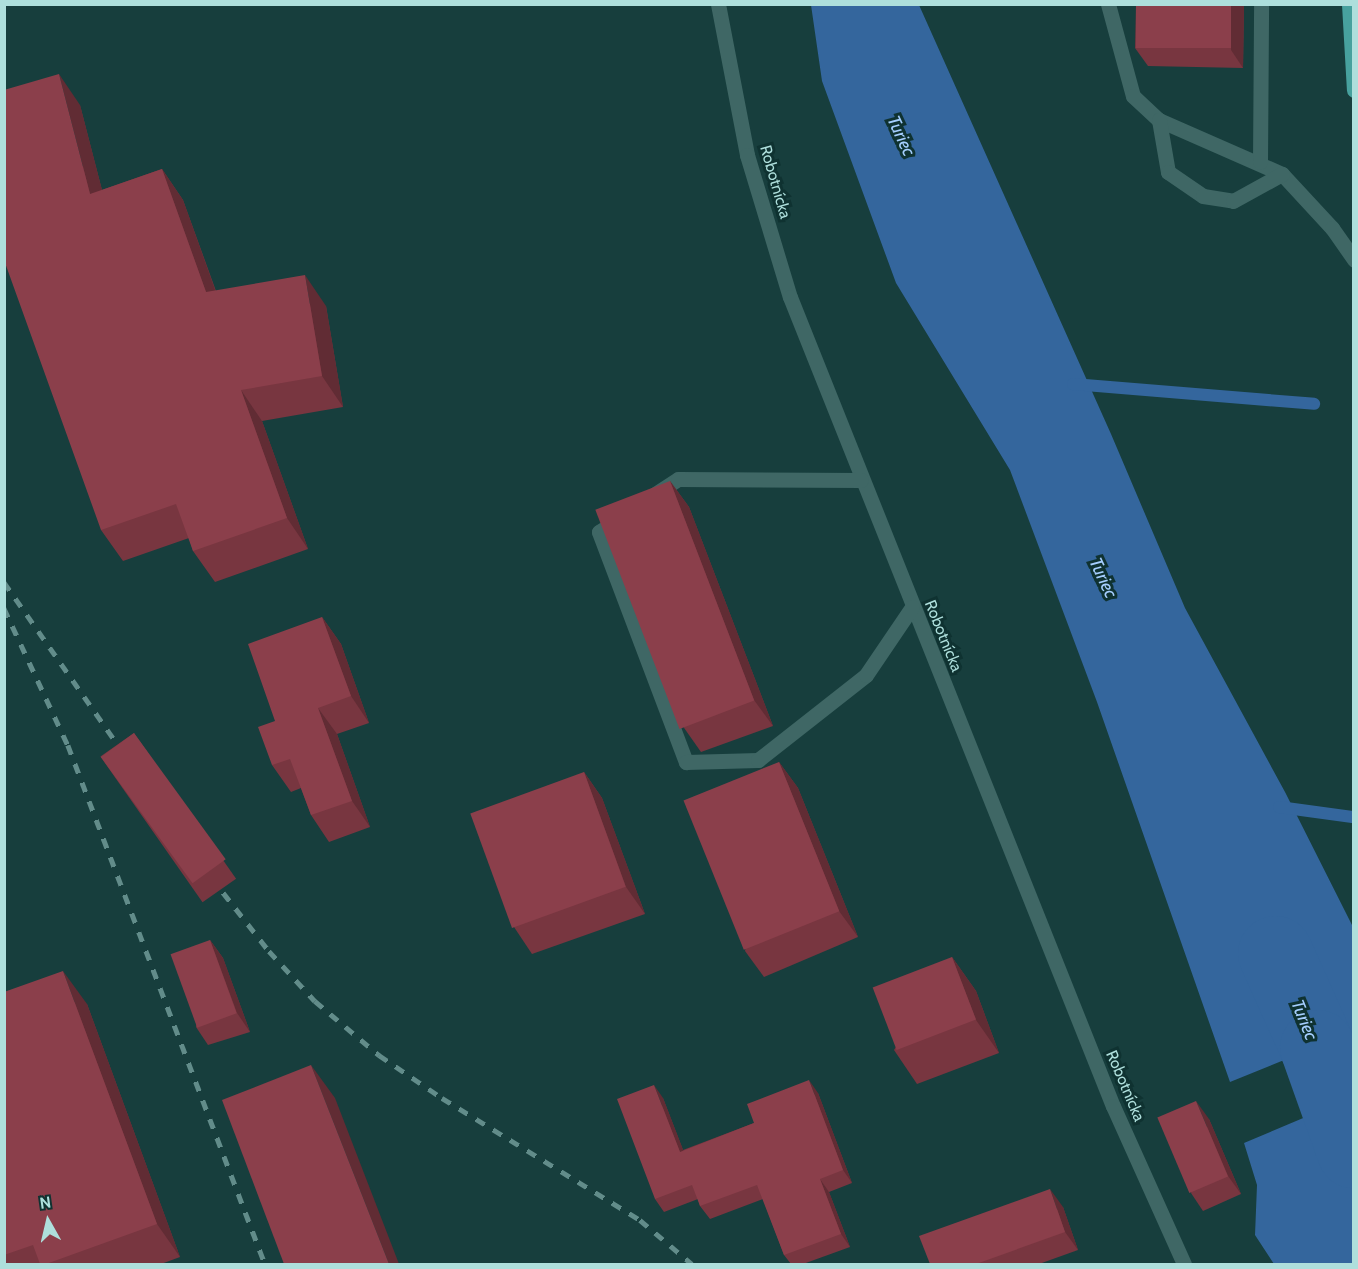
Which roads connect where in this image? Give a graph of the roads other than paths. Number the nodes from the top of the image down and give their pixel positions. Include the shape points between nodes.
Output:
1 (718, 4) edge
2 (1107, 4) edge
3 (1261, 4) edge
4 (1349, 4) edge
5 (1353, 90) edge
6 (1159, 120) junction
7 (1260, 162) junction
8 (1282, 174) junction
9 (1353, 260) edge
10 (861, 480) junction
11 (912, 607) junction
12 (1184, 1264) edge

1 - 10 street, Robotnícka via 747,155 790,297
2 - 6 street via 1133,96
3 - 7 street
4 - 5 main road
6 - 7 street
6 - 8 street via 1168,172 1203,196 1233,201
7 - 8 street
8 - 9 street via 1332,228
10 - 11 street, Robotnícka
10 - 11 street via 678,479 599,532 686,762 759,760 866,675
11 - 12 street, Robotnícka via 1113,1106

